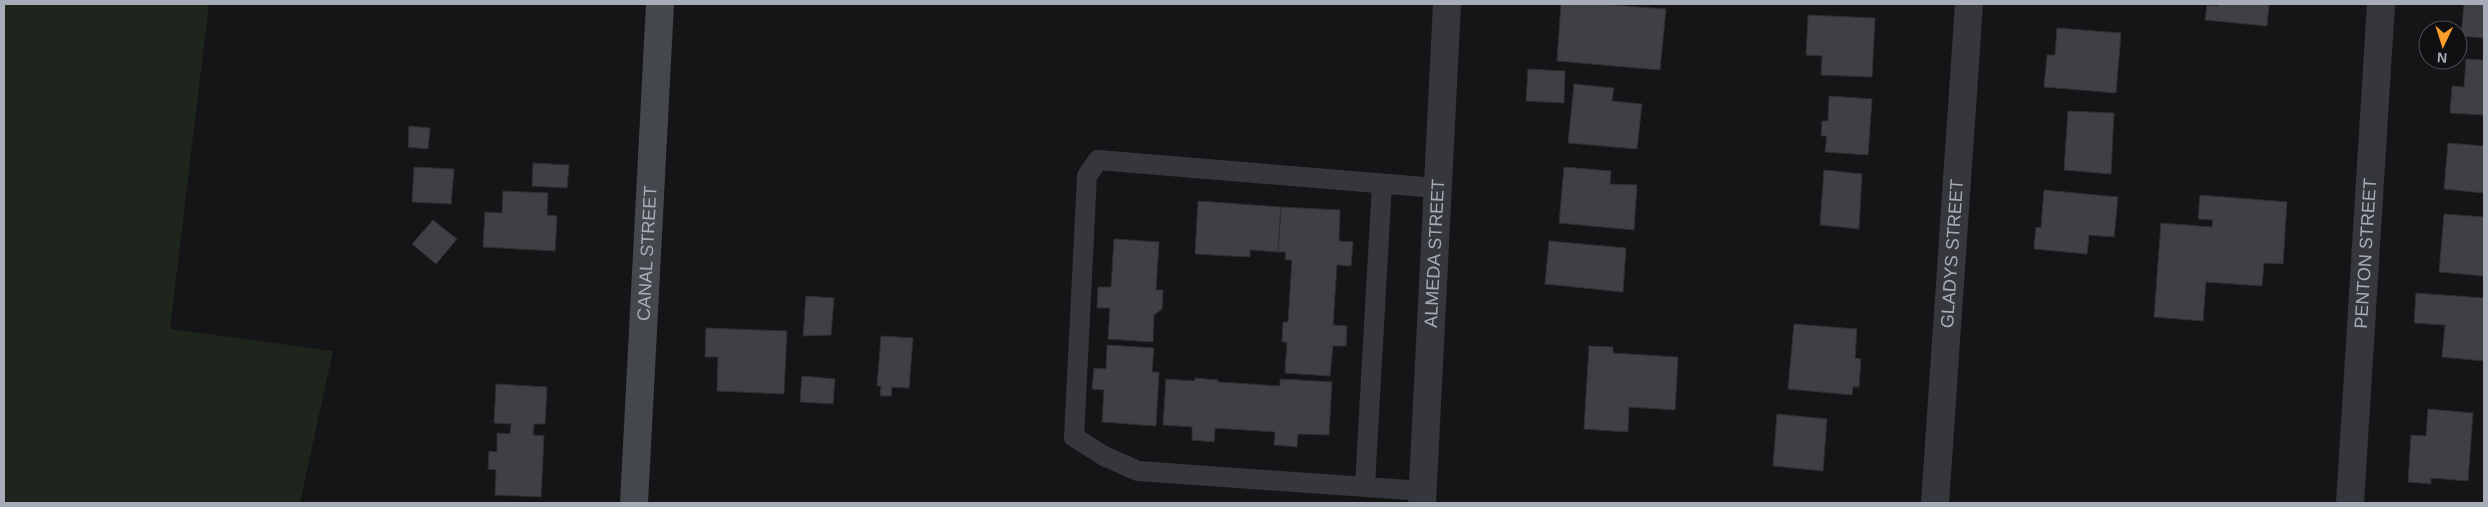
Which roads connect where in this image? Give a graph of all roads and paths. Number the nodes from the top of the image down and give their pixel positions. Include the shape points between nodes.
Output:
1 (660, 4) edge
2 (1447, 4) edge
3 (1969, 4) edge
4 (2381, 4) edge
5 (1382, 184) junction
6 (1437, 188) junction
7 (1365, 486) junction
8 (1422, 497) edge
9 (634, 503) edge
10 (1935, 503) edge
11 (2350, 503) edge

1 - 9 street, CANAL STREET
2 - 6 street, ALMEDA STREET
3 - 10 street, GLADYS STREET
4 - 11 street, PENTON STREET
5 - 6 lane
5 - 7 lane
5 - 7 lane via 1098,160 1087,176 1074,438 1138,471
6 - 8 street, ALMEDA STREET
7 - 8 lane

